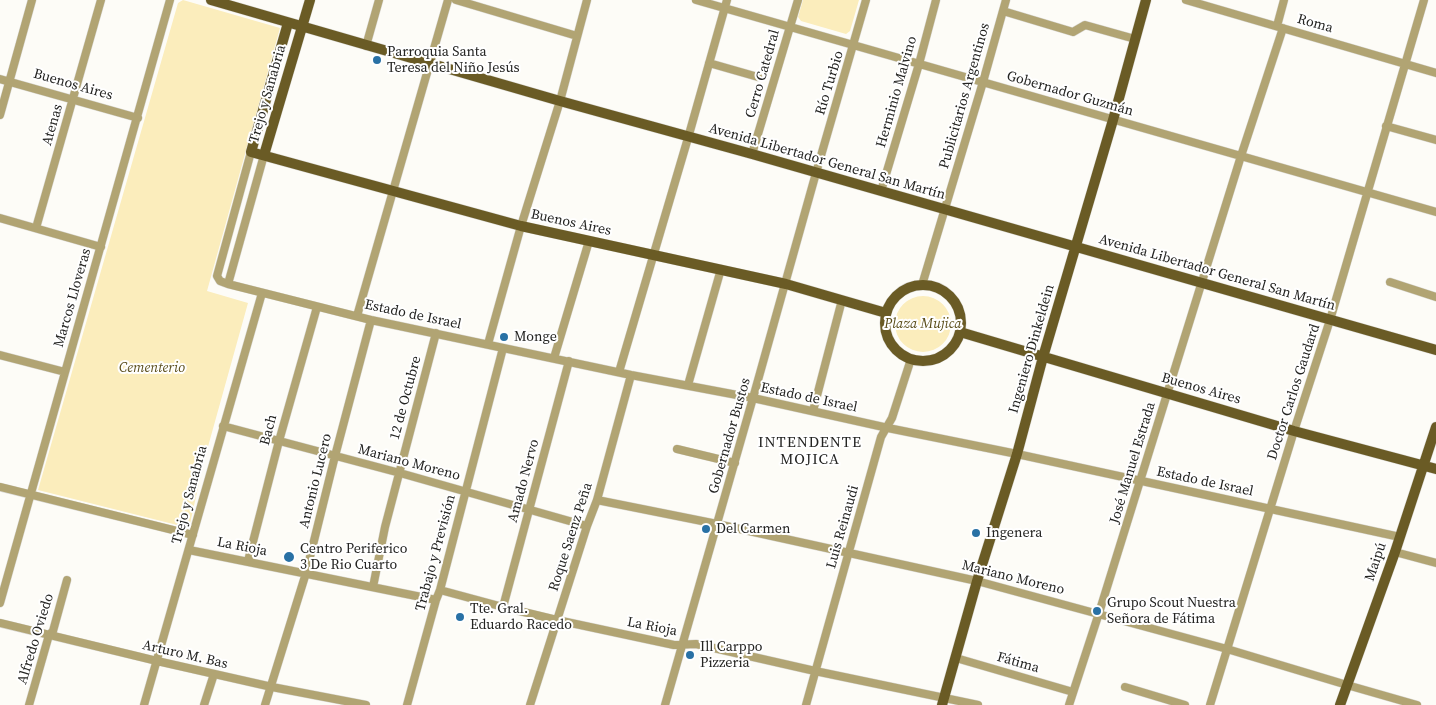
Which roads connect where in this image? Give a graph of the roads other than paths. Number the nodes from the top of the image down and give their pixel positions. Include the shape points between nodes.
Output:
1 (32, 0) edge
2 (101, 0) edge
3 (170, 0) edge
4 (212, 0) edge
5 (310, 0) edge
6 (380, 0) edge
7 (448, 0) edge
8 (456, 0) edge
9 (587, 0) edge
10 (696, 0) edge
11 (727, 0) edge
12 (798, 0) edge
13 (866, 0) edge
14 (936, 0) edge
15 (1006, 0) edge
16 (1146, 0) edge
17 (1186, 0) edge
18 (1284, 0) edge
19 (1424, 0) edge
20 (725, 8) junction
21 (1003, 11) junction
22 (288, 23) junction
23 (302, 27) junction
24 (790, 27) junction
25 (1280, 27) junction
26 (577, 36) junction
27 (1135, 39) junction
28 (366, 46) junction
29 (854, 46) junction
30 (709, 63) junction
31 (430, 64) junction
32 (919, 64) junction
33 (1405, 64) junction
34 (1436, 72) edge
35 (758, 77) dead end
36 (0, 79) edge
37 (9, 81) junction
38 (983, 82) junction
39 (73, 100) junction
40 (560, 102) junction
41 (0, 114) edge
42 (138, 118) junction
43 (1113, 120) junction
44 (1386, 126) junction
45 (688, 138) junction
46 (1436, 140) edge
47 (251, 152) junction
48 (752, 154) junction
49 (264, 155) junction
50 (1241, 156) junction
51 (816, 173) junction
52 (394, 191) junction
53 (881, 191) junction
54 (1367, 192) junction
55 (944, 209) junction
56 (1436, 212) edge
57 (0, 218) edge
58 (521, 226) junction
59 (36, 228) junction
60 (589, 241) junction
61 (101, 247) junction
62 (1076, 247) junction
63 (652, 255) junction
64 (721, 270) junction
65 (217, 276) joint
66 (1390, 282) dead end
67 (1202, 283) junction
68 (228, 284) junction
69 (786, 284) junction
70 (922, 285) junction
71 (262, 293) junction
72 (1436, 297) edge
73 (842, 300) junction
74 (317, 307) junction
75 (886, 313) junction
76 (358, 316) junction
77 (371, 320) junction
78 (1330, 320) junction
79 (960, 332) junction
80 (436, 333) junction
81 (488, 344) junction
82 (503, 348) junction
83 (1436, 350) edge
84 (0, 355) edge
85 (1042, 357) junction
86 (554, 358) junction
87 (911, 359) junction
88 (569, 361) junction
89 (64, 372) junction
90 (619, 372) junction
91 (631, 375) junction
92 (688, 385) junction
93 (1168, 394) junction
94 (754, 398) junction
95 (813, 411) junction
96 (223, 426) junction
97 (1436, 427) edge
98 (888, 428) junction
99 (1294, 431) junction
100 (279, 441) junction
101 (677, 449) dead end
102 (1017, 454) junction
103 (335, 456) junction
104 (735, 463) junction
105 (1424, 465) junction
106 (1436, 468) edge
107 (400, 473) junction
108 (1141, 481) junction
109 (0, 487) edge
110 (466, 491) junction
111 (31, 495) junction
112 (597, 500) junction
113 (1271, 509) junction
114 (529, 510) junction
115 (717, 524) junction
116 (587, 526) junction
117 (193, 535) junction
118 (1400, 537) junction
119 (189, 550) junction
120 (1395, 552) junction
121 (850, 553) junction
122 (248, 561) junction
123 (1436, 563) edge
124 (306, 573) junction
125 (67, 580) dead end
126 (977, 581) junction
127 (372, 587) junction
128 (440, 590) junction
129 (436, 600) junction
130 (0, 603) edge
131 (503, 607) junction
132 (1099, 614) junction
133 (557, 620) junction
134 (0, 623) edge
135 (49, 635) junction
136 (682, 646) junction
137 (1227, 649) junction
138 (956, 658) junction
139 (157, 661) junction
140 (815, 671) junction
141 (214, 674) junction
142 (1347, 685) junction
143 (272, 687) junction
144 (1125, 687) dead end
145 (1073, 692) junction
146 (943, 701) edge
147 (337, 702) edge
148 (29, 705) edge
149 (144, 705) edge
150 (204, 705) edge
151 (265, 705) edge
152 (366, 705) edge
153 (407, 705) edge
154 (530, 705) edge
155 (665, 705) edge
156 (806, 705) edge
157 (978, 705) edge
158 (1069, 705) edge
159 (1184, 705) edge
160 (1210, 705) edge
161 (1340, 705) edge
162 (1417, 705) edge

1 - 37 street
2 - 39 street, Atenas
3 - 42 street, Marcos Lloveras
4 - 22 main road, Avenida Libertador General San Martín
5 - 23 main road, Trejo y Sanabria
6 - 28 street
7 - 31 street
8 - 26 street
9 - 26 street
10 - 20 street, Gobernador Guzmán
11 - 20 street
12 - 24 street, Cerro Catedral
13 - 29 street, Río Turbio
14 - 32 street, Herminio Malvino
15 - 21 street, Publicitarios Argentinos
16 - 27 main road, Ingeniero Dinkeldein
17 - 25 street, Roma
18 - 25 street, José Manuel Estrada
19 - 33 street, Doctor Carlos Gaudard
20 - 24 street, Gobernador Guzmán
20 - 30 street
21 - 27 street via 1073,32 1085,25
21 - 38 street, Publicitarios Argentinos
22 - 23 main road, Avenida Libertador General San Martín
22 - 47 main road, Trejo y Sanabria
23 - 28 main road, Avenida Libertador General San Martín
23 - 49 main road, Trejo y Sanabria
24 - 29 street, Gobernador Guzmán
24 - 48 street, Cerro Catedral
25 - 33 street, Roma
25 - 50 street, José Manuel Estrada
26 - 40 street
27 - 43 main road, Ingeniero Dinkeldein
28 - 31 main road, Avenida Libertador General San Martín
29 - 32 street, Gobernador Guzmán
29 - 51 street, Río Turbio
30 - 35 street
30 - 45 street
31 - 40 main road, Avenida Libertador General San Martín
31 - 52 street
32 - 38 street, Gobernador Guzmán
32 - 53 street, Herminio Malvino
33 - 34 street, Roma
33 - 44 street, Doctor Carlos Gaudard
36 - 37 street, Buenos Aires
37 - 39 street, Buenos Aires
37 - 41 street
38 - 43 street, Gobernador Guzmán
38 - 55 street, Publicitarios Argentinos
39 - 42 street, Buenos Aires
39 - 59 street, Atenas
40 - 45 main road, Avenida Libertador General San Martín
40 - 58 street
42 - 61 street, Marcos Lloveras
43 - 50 street, Gobernador Guzmán
43 - 62 main road, Ingeniero Dinkeldein
44 - 46 street
44 - 54 street, Doctor Carlos Gaudard
45 - 48 main road, Avenida Libertador General San Martín
45 - 63 street
47 - 49 main road, Buenos Aires
47 - 65 street, Trejo y Sanabria
48 - 51 main road, Avenida Libertador General San Martín
49 - 52 main road, Buenos Aires
49 - 68 street, Trejo y Sanabria
50 - 54 street, Gobernador Guzmán
50 - 67 street, José Manuel Estrada
51 - 53 main road, Avenida Libertador General San Martín
51 - 69 street, Gobernador Bustos
52 - 58 main road, Buenos Aires
52 - 76 street
53 - 55 main road, Avenida Libertador General San Martín
54 - 56 street, Gobernador Guzmán
54 - 78 street, Doctor Carlos Gaudard
55 - 62 main road, Avenida Libertador General San Martín
55 - 70 street, Publicitarios Argentinos
57 - 59 street
58 - 60 main road, Buenos Aires
58 - 81 street
59 - 61 street
60 - 63 main road, Buenos Aires
60 - 86 street
61 - 89 street, Marcos Lloveras
62 - 67 main road, Avenida Libertador General San Martín
62 - 85 main road, Ingeniero Dinkeldein
63 - 64 main road, Buenos Aires
63 - 90 street
64 - 69 main road, Buenos Aires
64 - 92 street
65 - 68 street, Estado de Israel
66 - 72 street
67 - 78 main road, Avenida Libertador General San Martín
67 - 93 street, José Manuel Estrada
68 - 71 street, Estado de Israel
69 - 73 main road, Buenos Aires
69 - 94 street, Gobernador Bustos
70 - 75 main road via 900,293
70 - 79 main road via 942,289 950,295 960,312
71 - 74 street, Estado de Israel
71 - 96 street, Trejo y Sanabria
73 - 75 main road, Buenos Aires
73 - 95 street
74 - 76 street, Estado de Israel
74 - 100 street, Bach
75 - 87 main road via 887,336 901,354
76 - 77 street, Estado de Israel
77 - 80 street, Estado de Israel
77 - 103 street, Antonio Lucero
78 - 83 main road, Avenida Libertador General San Martín
78 - 99 street, Doctor Carlos Gaudard
79 - 85 main road, Buenos Aires
79 - 87 main road via 947,353 936,359
80 - 81 street, Estado de Israel
80 - 107 street, 12 de Octubre
81 - 82 street, Estado de Israel
82 - 86 street, Estado de Israel
82 - 110 street, Trabajo y Previsión
84 - 89 street
85 - 93 main road, Buenos Aires
85 - 102 main road, Ingeniero Dinkeldein
86 - 88 street, Estado de Israel
87 - 98 street, Luis Reinaudi
88 - 90 street, Estado de Israel
88 - 114 street, Amado Nervo
89 - 111 street, Marcos Lloveras
90 - 91 street, Estado de Israel
91 - 92 street, Estado de Israel
91 - 112 street, Roque Saenz Peña
92 - 94 street, Estado de Israel
93 - 99 main road, Buenos Aires
93 - 108 street, José Manuel Estrada
94 - 95 street, Estado de Israel
94 - 104 street, Gobernador Bustos
95 - 98 street, Estado de Israel
96 - 100 street, Mariano Moreno
96 - 117 street, Trejo y Sanabria
97 - 105 main road, Maipú
98 - 102 street, Estado de Israel
98 - 121 street, Luis Reinaudi via 881,437
99 - 105 main road, Buenos Aires
99 - 113 street, Doctor Carlos Gaudard
100 - 103 street, Mariano Moreno
100 - 122 street, Bach
101 - 104 street
102 - 108 street, Estado de Israel
102 - 126 main road, Ingeniero Dinkeldein
103 - 107 street, Mariano Moreno
103 - 124 street, Antonio Lucero
104 - 115 street, Gobernador Bustos
105 - 106 main road, Buenos Aires
105 - 118 main road, Maipú
107 - 110 street, Mariano Moreno
107 - 127 street, 12 de Octubre
108 - 113 street, Estado de Israel
108 - 132 street, José Manuel Estrada
109 - 111 street
110 - 114 street, Mariano Moreno
110 - 128 street, Trabajo y Previsión
111 - 117 street
111 - 130 street, Marcos Lloveras
112 - 115 street, Mariano Moreno
112 - 116 street, Roque Saenz Peña
113 - 118 street, Estado de Israel
113 - 137 street, Doctor Carlos Gaudard
114 - 116 street, Mariano Moreno
114 - 131 street, Amado Nervo
115 - 121 street, Mariano Moreno
115 - 136 street, Gobernador Bustos
116 - 133 street, Roque Saenz Peña
117 - 119 street, Trejo y Sanabria
118 - 120 main road, Maipú
119 - 122 street, La Rioja
119 - 139 street, Trejo y Sanabria
120 - 123 street
120 - 142 main road, Maipú
121 - 126 street, Mariano Moreno
121 - 140 street, Luis Reinaudi
122 - 124 street, La Rioja
124 - 127 street, La Rioja
124 - 143 street, Antonio Lucero
125 - 135 street, Alfredo Oviedo via 53,631
126 - 132 street, Mariano Moreno
126 - 138 main road, Ingeniero Dinkeldein
127 - 129 street, La Rioja
128 - 129 street, Trabajo y Previsión
128 - 131 street, La Rioja
129 - 153 street, Trabajo y Previsión
131 - 133 street, La Rioja
132 - 137 street, Mariano Moreno
132 - 145 street, José Manuel Estrada
133 - 136 street, La Rioja
133 - 154 street, Roque Saenz Peña
134 - 135 street, Arturo M. Bas
135 - 139 street, Arturo M. Bas
135 - 148 street, Alfredo Oviedo
136 - 140 street, La Rioja via 696,644
136 - 155 street, Gobernador Bustos
137 - 142 street, Mariano Moreno
137 - 160 street, Doctor Carlos Gaudard
138 - 145 street, Fátima
138 - 146 main road, Ingeniero Dinkeldein
139 - 141 street, Arturo M. Bas
139 - 149 street, Trejo y Sanabria
140 - 146 street, La Rioja
140 - 156 street, Luis Reinaudi
141 - 143 street, Arturo M. Bas
141 - 150 street
142 - 161 main road, Maipú
142 - 162 street, Mariano Moreno
143 - 147 street, Arturo M. Bas
143 - 151 street, Antonio Lucero
144 - 159 street
145 - 158 street, José Manuel Estrada
146 - 157 street, La Rioja
147 - 152 street, Arturo M. Bas

